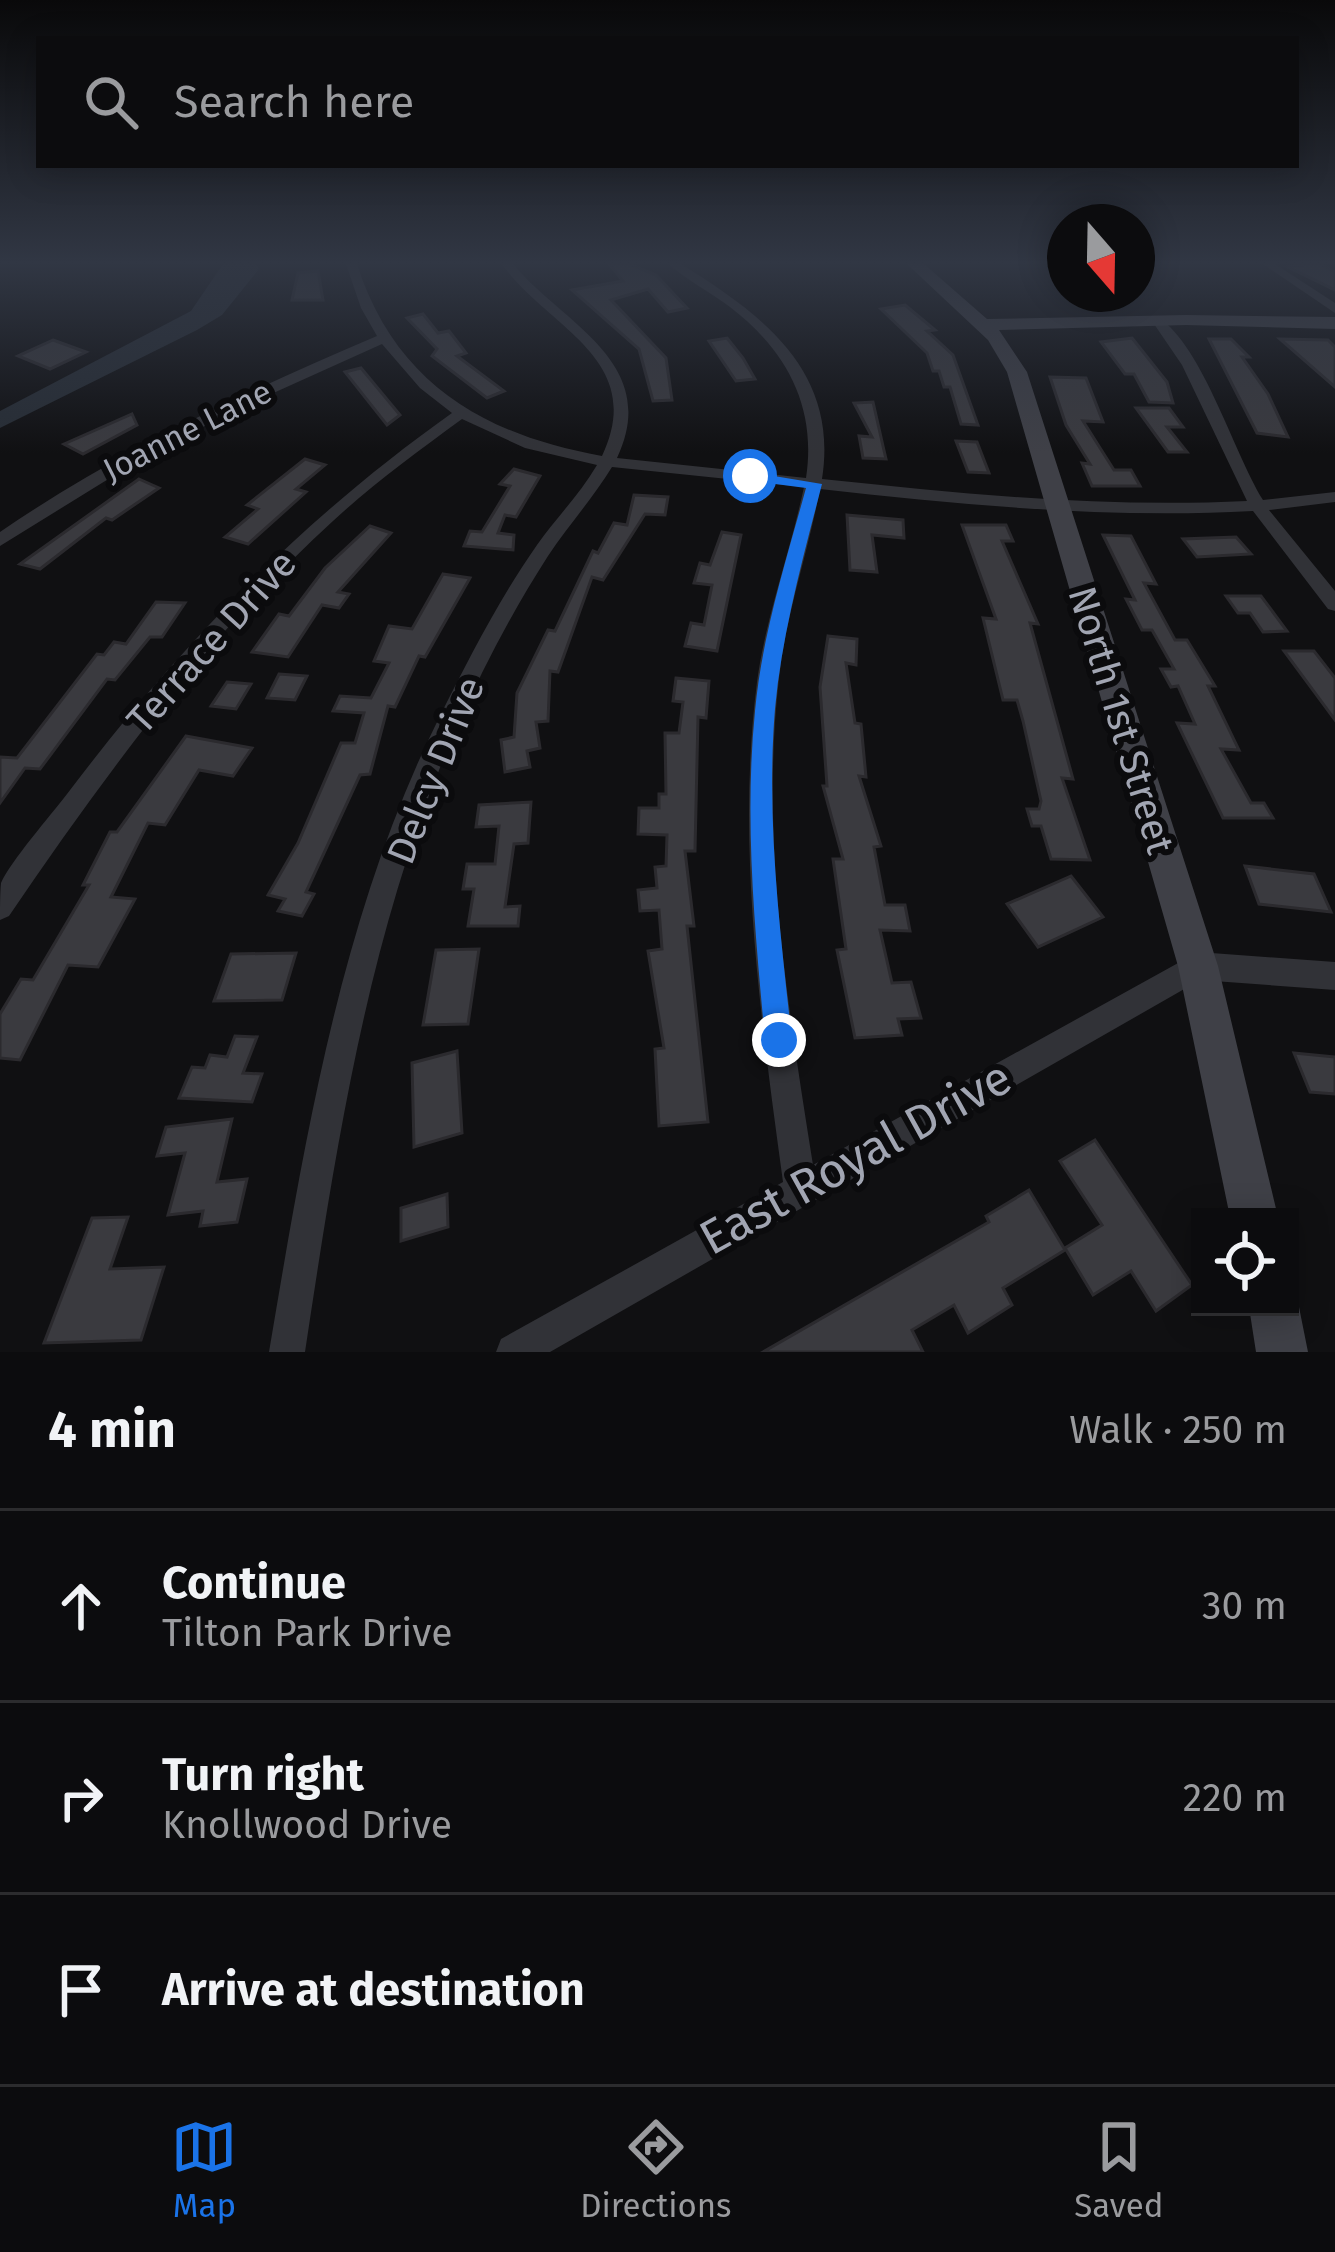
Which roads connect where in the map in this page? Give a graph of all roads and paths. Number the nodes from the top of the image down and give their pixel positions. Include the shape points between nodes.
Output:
1 (377, 327) edge
2 (572, 327) edge
3 (760, 327) edge
4 (986, 327) edge
5 (1162, 327) edge
6 (384, 338) junction
7 (460, 413) junction
8 (608, 464) junction
9 (814, 484) junction
10 (1335, 497) edge
11 (1055, 502) junction
12 (1260, 508) junction
13 (0, 540) edge
14 (1335, 604) edge
15 (0, 907) edge
16 (1198, 966) junction
17 (1335, 976) edge
18 (800, 1186) junction
19 (1252, 1208) edge
20 (1276, 1316) edge
21 (287, 1352) edge
22 (514, 1352) edge
23 (1282, 1352) edge

1 - 6 street
2 - 8 street, Delcy Drive via 614,374 620,423
3 - 9 street via 787,355 811,402
4 - 11 street, North 1st Street via 1017,373
5 - 12 street via 1203,383
6 - 7 street
6 - 13 street, Joanne Lane via 184,426
7 - 8 street
7 - 15 street, Terrace Drive via 330,515 244,598 134,724
8 - 9 street
8 - 21 street, Delcy Drive via 545,548 482,654 402,844 370,944 316,1182
9 - 11 street
9 - 18 street via 765,712 765,927
10 - 12 street
11 - 12 street
11 - 16 street, North 1st Street
12 - 14 street
16 - 17 street
16 - 18 street, East Royal Drive
16 - 19 street, North 1st Street
18 - 22 street, East Royal Drive
20 - 23 street

